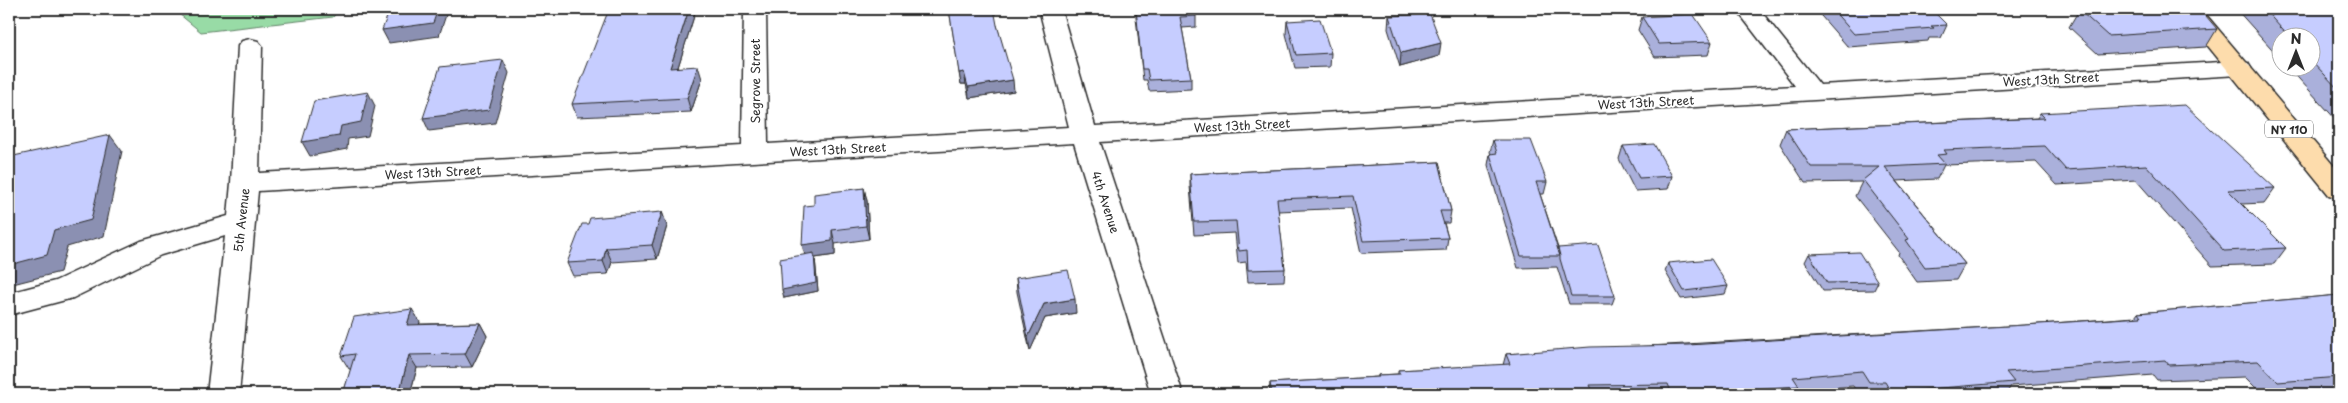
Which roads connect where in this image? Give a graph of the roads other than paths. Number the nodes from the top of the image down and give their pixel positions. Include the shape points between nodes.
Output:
1 (754, 9) edge
2 (1050, 9) edge
3 (1747, 9) edge
4 (2189, 9) edge
5 (250, 46) dead end
6 (2239, 68) junction
7 (1813, 92) junction
8 (1084, 134) junction
9 (756, 153) junction
10 (245, 183) junction
11 (2339, 189) edge
12 (241, 222) junction
13 (9, 304) edge
14 (223, 394) edge
15 (1167, 394) edge

1 - 9 street, Segrove Street
2 - 8 street, 4th Avenue
3 - 7 street
4 - 6 main road, NY 110
5 - 10 street, 5th Avenue
6 - 7 street, West 13th Street
6 - 11 main road, NY 110
7 - 8 street, West 13th Street
8 - 9 street, West 13th Street
8 - 15 street, 4th Avenue
9 - 10 street, West 13th Street
10 - 12 street, 5th Avenue
12 - 13 street via 151,248 63,290
12 - 14 street, 5th Avenue

